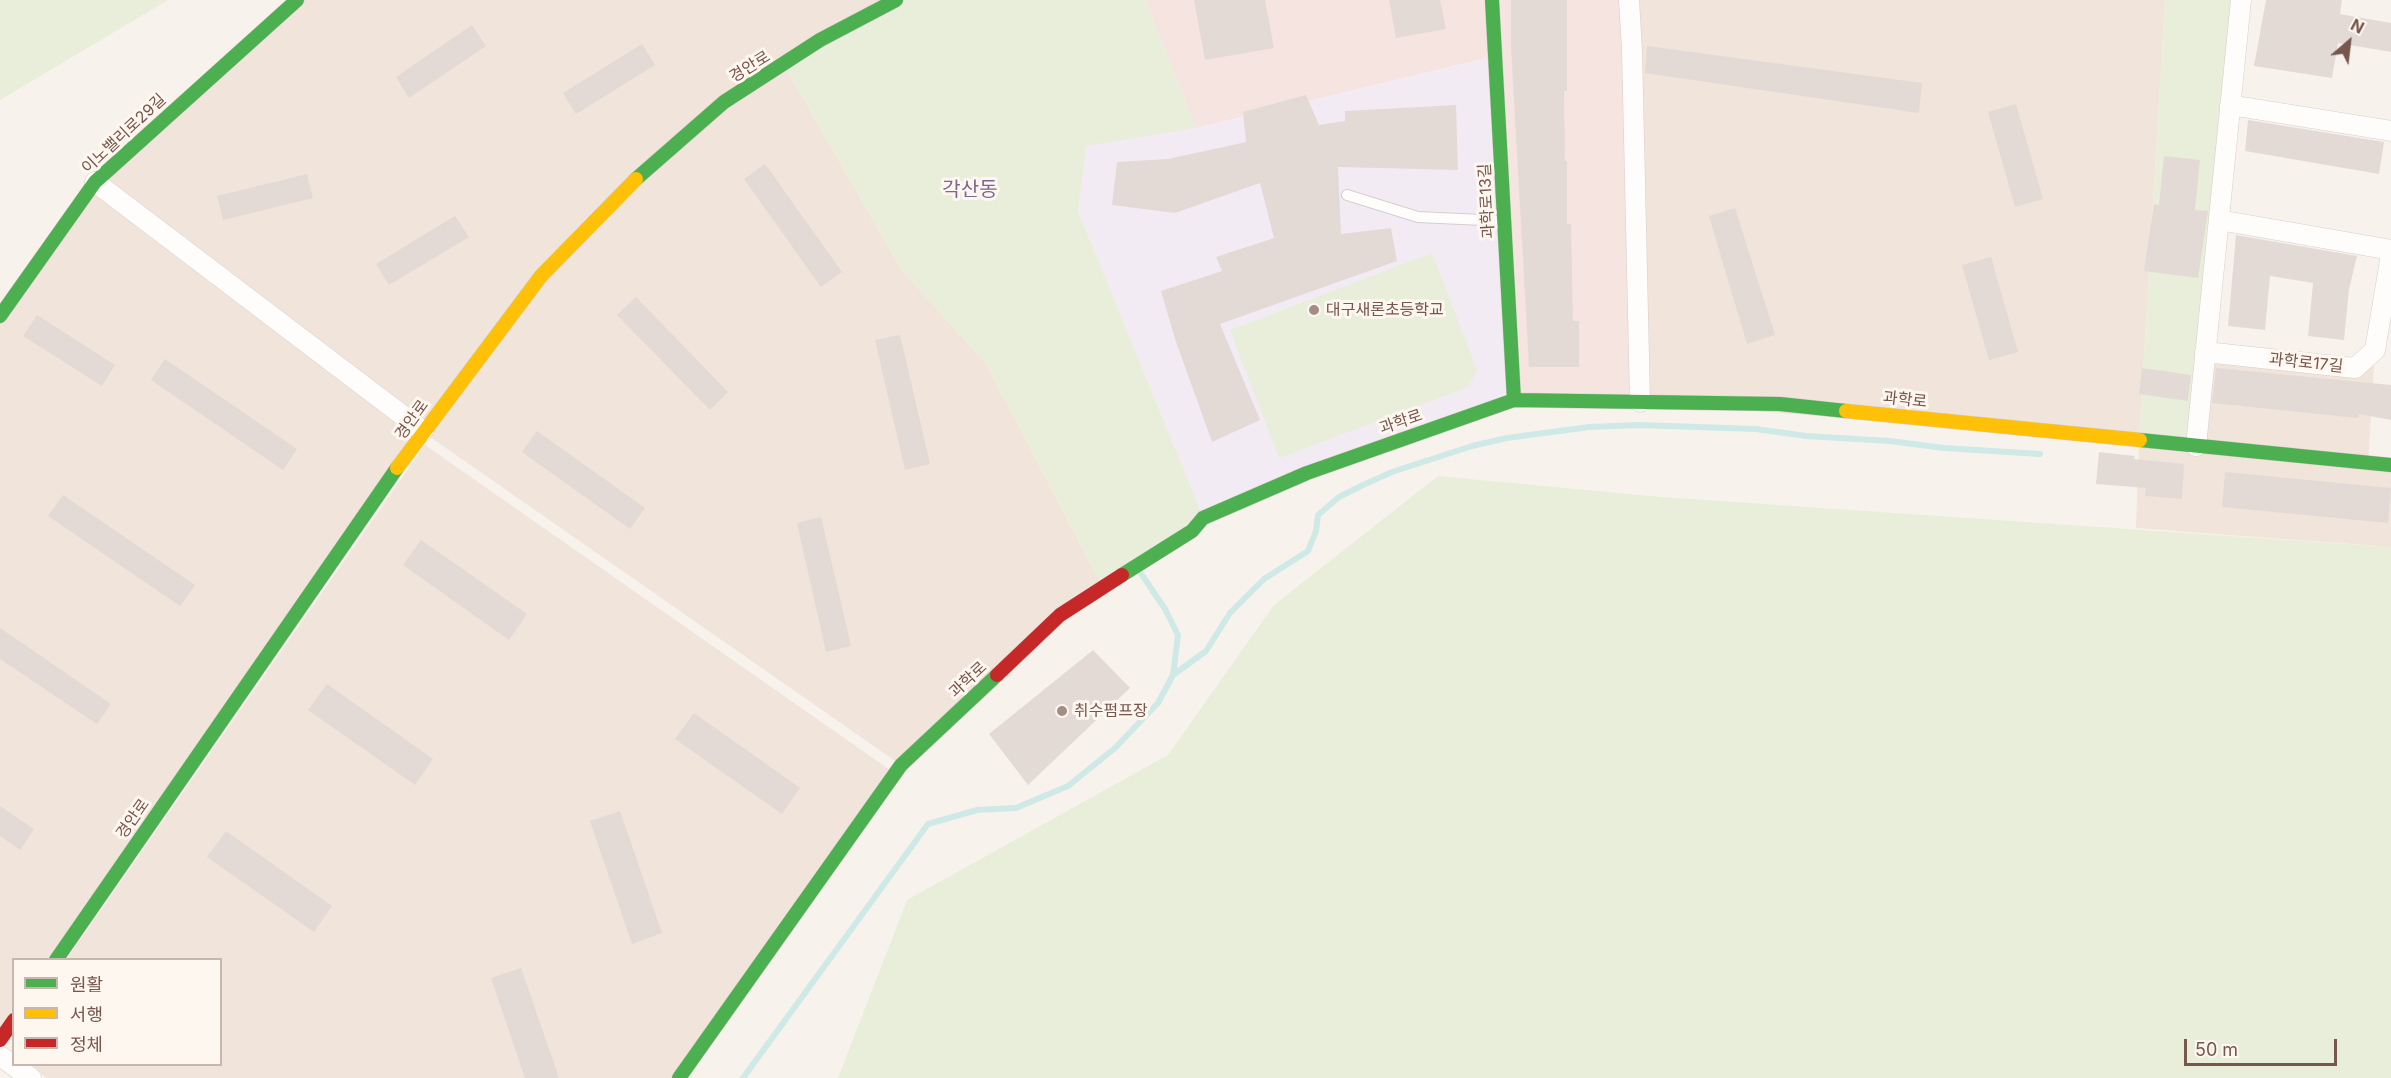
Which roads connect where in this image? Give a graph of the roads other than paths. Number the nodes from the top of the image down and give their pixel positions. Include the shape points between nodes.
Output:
1 (297, 0) edge
2 (896, 0) edge
3 (1492, 0) edge
4 (1629, 0) edge
5 (2241, 0) edge
6 (2230, 105) junction
7 (2391, 130) edge
8 (95, 182) junction
9 (1347, 195) dead end
10 (2219, 220) junction
11 (1504, 221) junction
12 (2391, 250) edge
13 (2391, 255) edge
14 (0, 316) edge
15 (2205, 352) junction
16 (1514, 400) junction
17 (1640, 402) junction
18 (423, 431) junction
19 (2196, 446) junction
20 (2391, 465) edge
21 (57, 958) edge
22 (12, 1023) edge
23 (0, 1040) edge
24 (14, 1066) edge
25 (31, 1078) edge
26 (679, 1078) edge

1 - 8 street, 이노밸리로29길
2 - 18 street, 경안로 via 820,40 724,102 636,179 541,276
3 - 11 street, 과학로13길
4 - 17 street
5 - 6 street
6 - 7 street
6 - 10 street
8 - 14 street, 이노밸리로29길
8 - 18 street
9 - 11 lane via 1418,217
10 - 12 street
10 - 15 street
11 - 16 street, 과학로13길
13 - 15 street, 과학로17길 via 2375,350 2355,369
15 - 19 street
16 - 17 street, 과학로
16 - 26 street, 과학로 via 1307,472 1203,518 1192,531 1060,615 901,765
17 - 19 street, 과학로 via 1780,404
18 - 21 street, 경안로
19 - 20 street, 과학로
22 - 23 street
24 - 25 street

